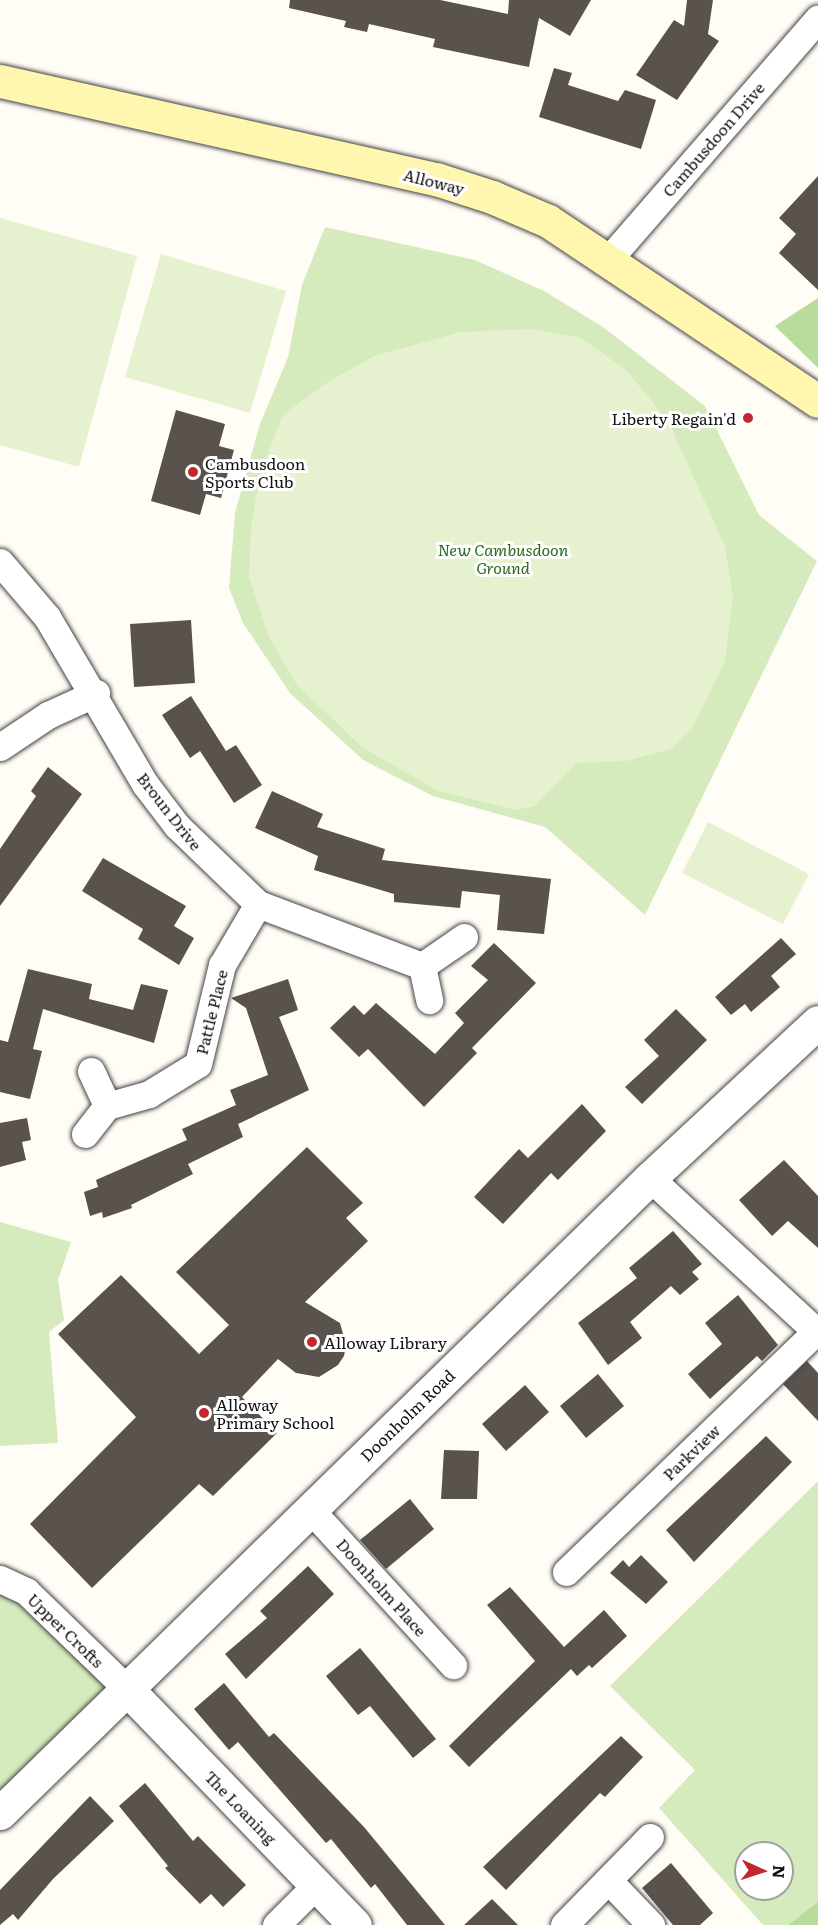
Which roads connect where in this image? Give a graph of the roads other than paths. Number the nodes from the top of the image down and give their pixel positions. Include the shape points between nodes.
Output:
1 (818, 18) edge
2 (0, 81) edge
3 (608, 260) junction
4 (818, 400) edge
5 (0, 561) edge
6 (96, 693) junction
7 (0, 747) edge
8 (258, 904) junction
9 (464, 938) dead end
10 (422, 966) junction
11 (429, 1000) dead end
12 (818, 1022) edge
13 (91, 1071) dead end
14 (107, 1106) junction
15 (85, 1134) dead end
16 (650, 1178) junction
17 (817, 1332) edge
18 (310, 1509) junction
19 (566, 1572) dead end
20 (0, 1579) edge
21 (453, 1665) dead end
22 (127, 1689) junction
23 (0, 1813) edge
24 (650, 1837) dead end
25 (609, 1881) junction
26 (316, 1885) junction
27 (276, 1925) edge
28 (355, 1925) edge
29 (564, 1925) edge
30 (651, 1925) edge

1 - 3 street, Cambusdoon Drive
2 - 3 main road, Alloway via 436,179 548,221
3 - 4 main road, Alloway
5 - 6 street, Broun Drive via 47,617
6 - 7 street via 48,715
6 - 8 street, Broun Drive via 145,784 177,826
8 - 10 street, Broun Drive
8 - 14 street, Pattle Place via 222,965 198,1064 150,1094
9 - 10 street
10 - 11 street
12 - 16 street, Doonholm Road
13 - 14 street
14 - 15 street
16 - 17 street, Parkview
16 - 18 street, Doonholm Road
17 - 19 street, Parkview
18 - 21 street, Doonholm Place
18 - 22 street, Doonholm Road
20 - 22 street, Upper Crofts via 26,1591
22 - 23 street, Doonholm Road
22 - 26 street, The Loaning
24 - 25 street
25 - 29 street
25 - 30 street
26 - 27 street
26 - 28 street, The Loaning

